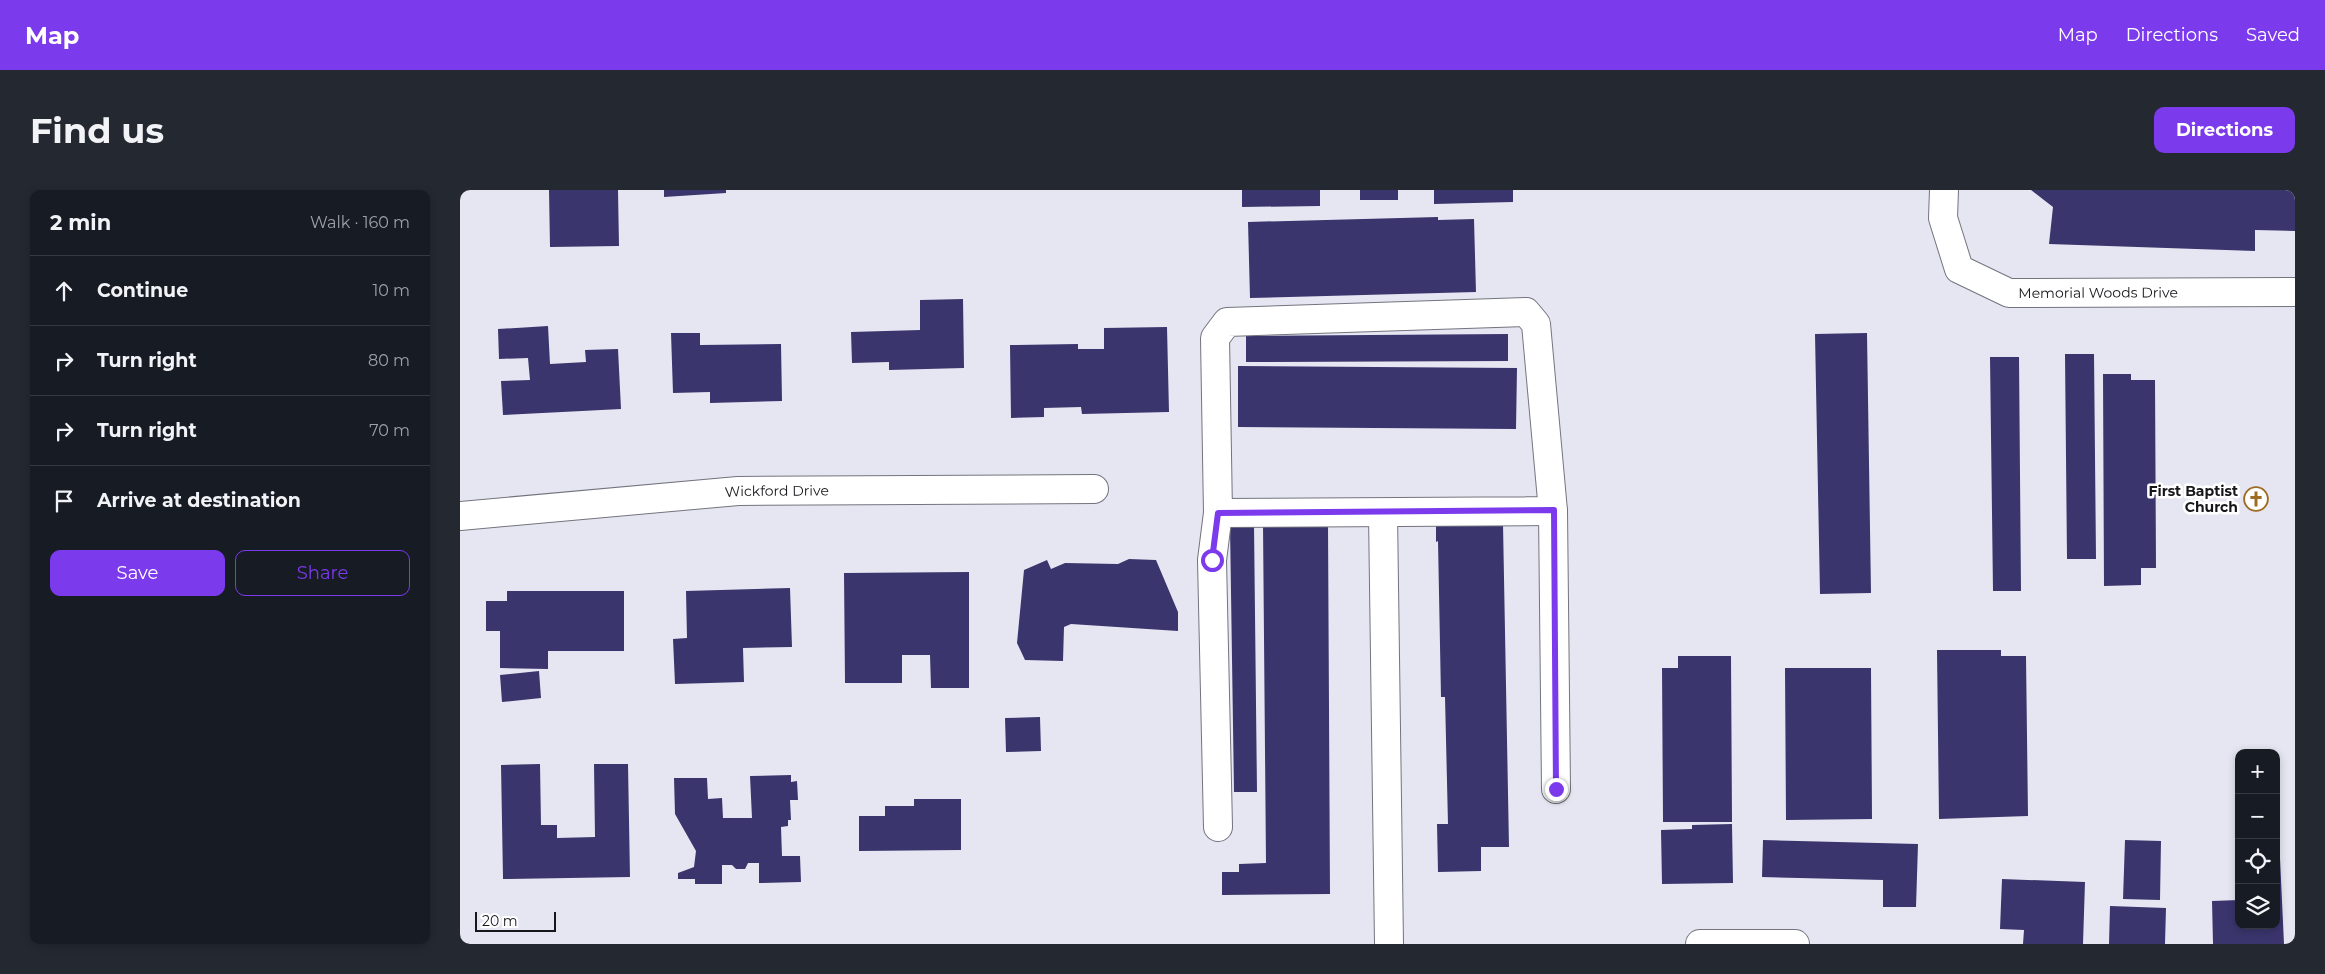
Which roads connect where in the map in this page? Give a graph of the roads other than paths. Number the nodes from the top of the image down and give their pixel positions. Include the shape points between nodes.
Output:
1 (1944, 190) edge
2 (2295, 292) edge
3 (1094, 489) dead end
4 (1554, 510) junction
5 (1218, 513) junction
6 (1383, 513) junction
7 (460, 516) edge
8 (1556, 789) dead end
9 (1218, 826) dead end
10 (1389, 944) edge
11 (1700, 944) edge
12 (1795, 944) edge

1 - 2 street, Memorial Woods Drive via 1943,218 1959,269 2009,293
3 - 7 street, Wickford Drive via 738,491
4 - 5 street via 1536,324 1526,312 1226,322 1215,338
4 - 6 street
4 - 8 street
5 - 6 street
5 - 9 street via 1212,560
6 - 10 street
11 - 12 street

